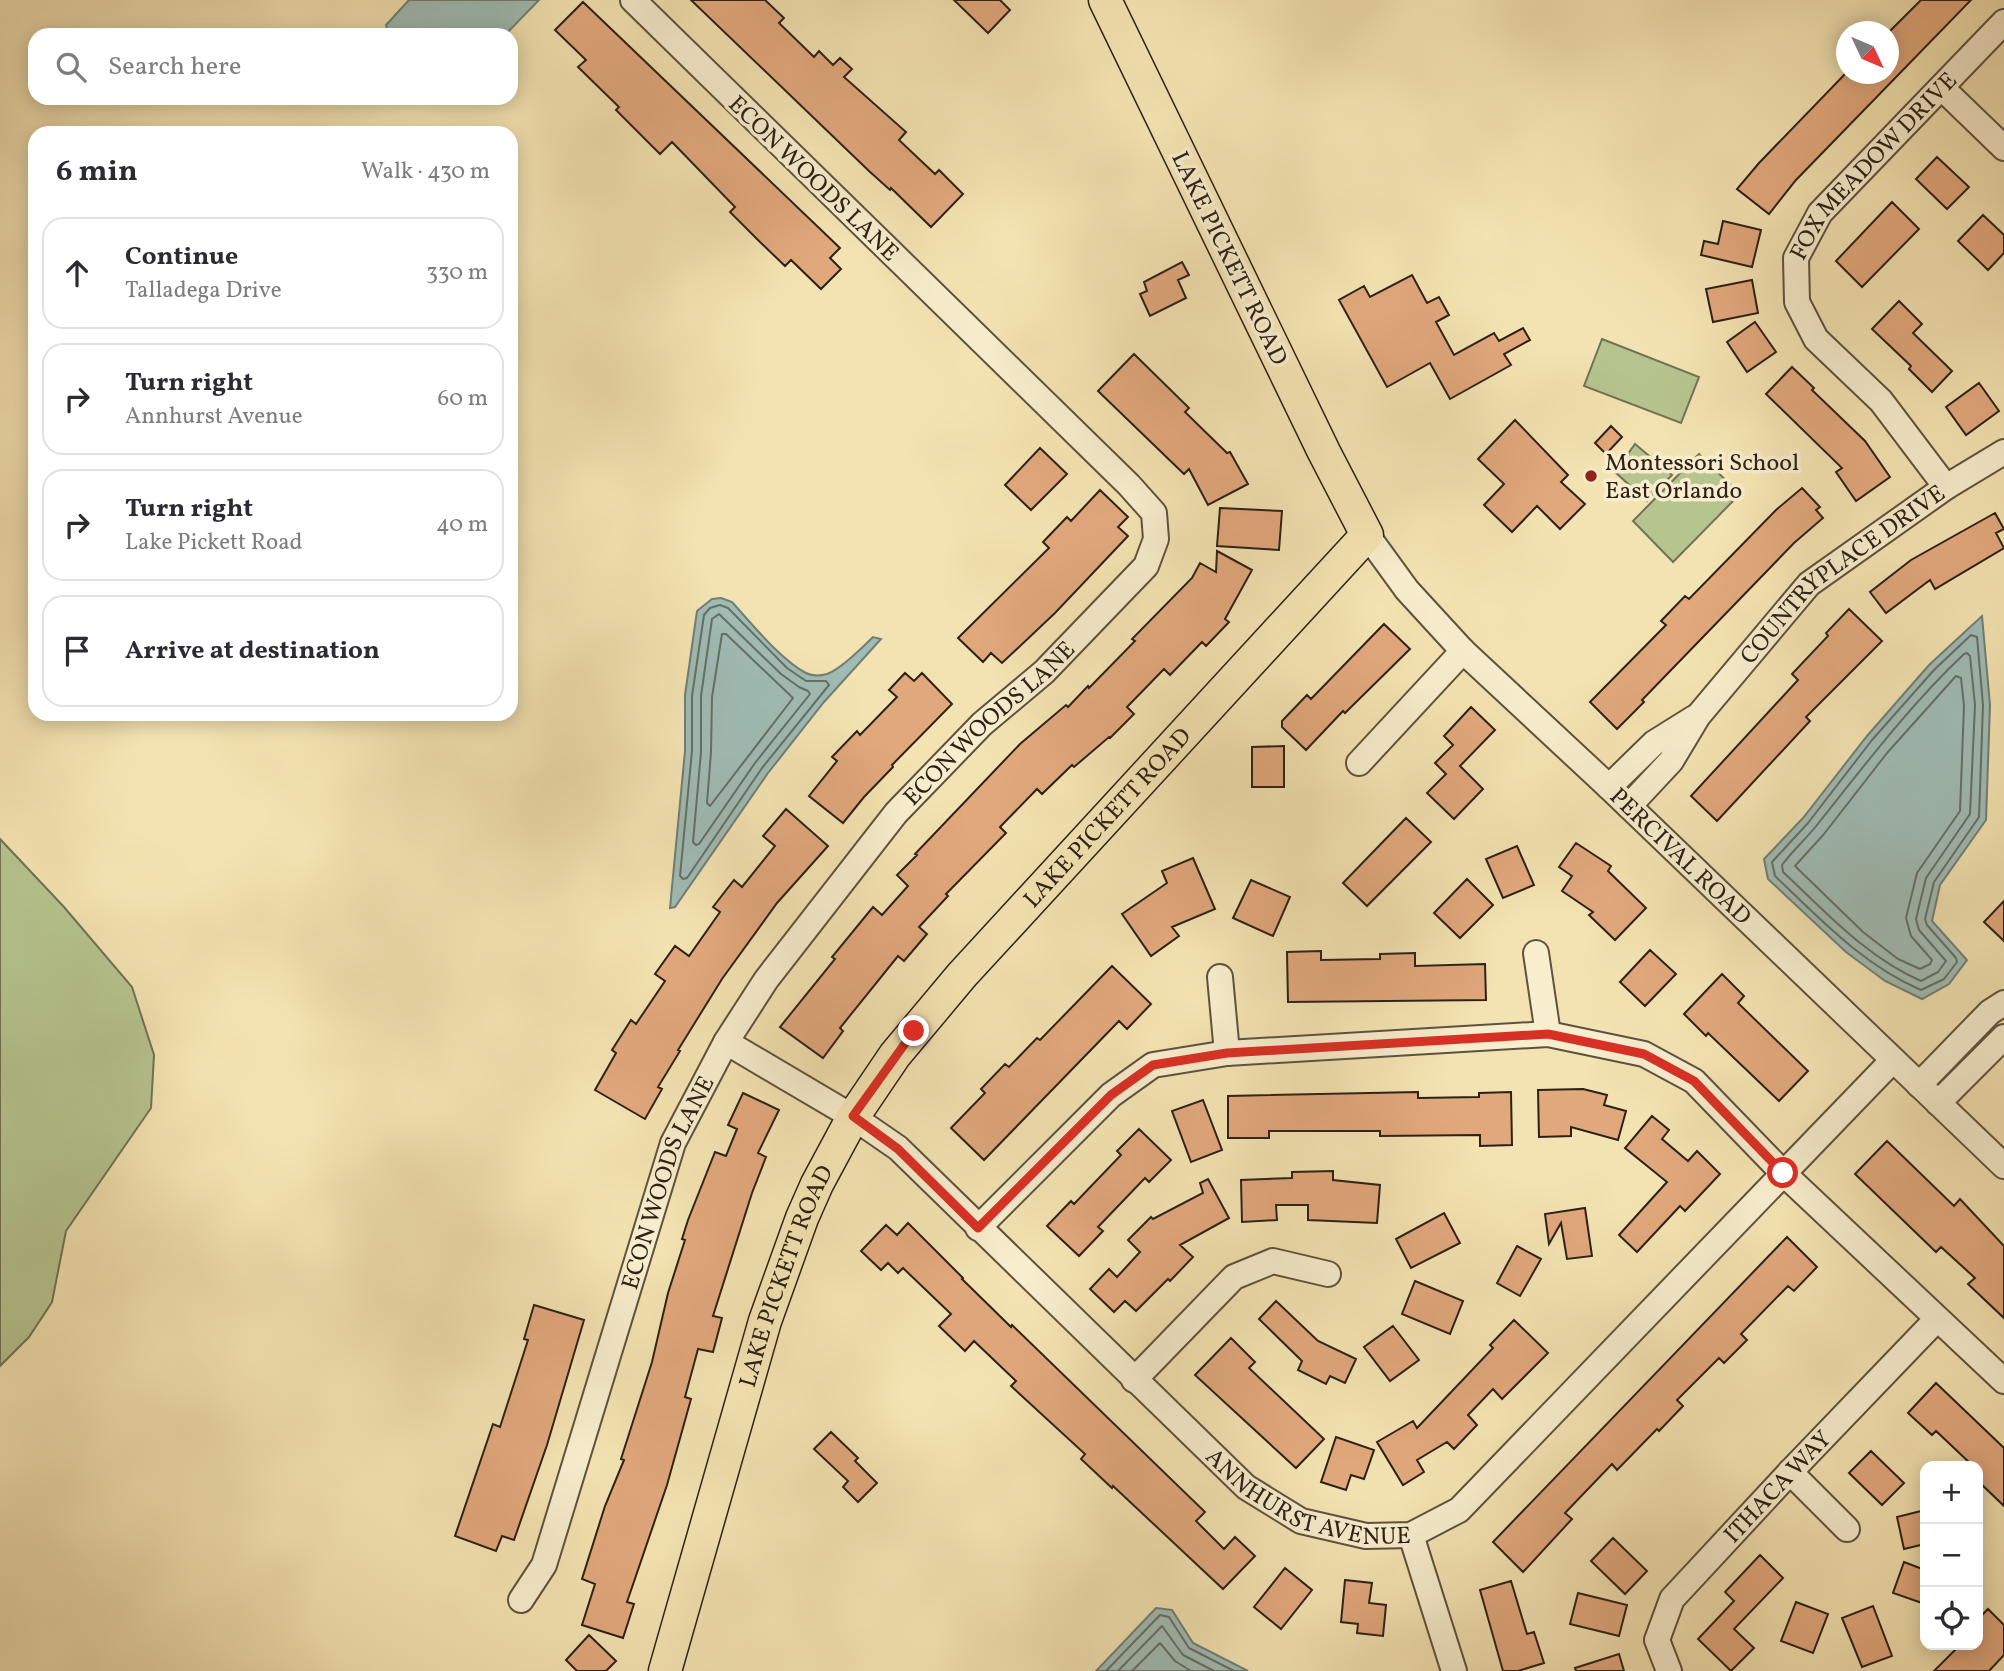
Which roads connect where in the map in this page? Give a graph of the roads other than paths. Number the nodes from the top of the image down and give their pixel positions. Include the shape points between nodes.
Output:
1 (633, 0) edge
2 (1105, 0) edge
3 (2004, 22) edge
4 (1941, 89) junction
5 (2004, 148) edge
6 (2004, 452) edge
7 (1946, 487) junction
8 (1367, 535) junction
9 (1463, 651) junction
10 (1698, 716) junction
11 (1359, 763) dead end
12 (1609, 787) junction
13 (1629, 806) junction
14 (1536, 953) dead end
15 (1220, 977) dead end
16 (2004, 1003) edge
17 (1548, 1034) junction
18 (2004, 1037) edge
19 (726, 1042) junction
20 (1227, 1053) junction
21 (1893, 1060) junction
22 (1919, 1085) junction
23 (1938, 1103) junction
24 (853, 1116) junction
25 (2004, 1166) edge
26 (1783, 1173) junction
27 (978, 1228) junction
28 (1328, 1274) dead end
29 (1937, 1319) junction
30 (1134, 1380) junction
31 (2004, 1381) edge
32 (1790, 1472) junction
33 (1847, 1529) dead end
34 (1411, 1535) junction
35 (522, 1600) dead end
36 (666, 1671) edge
37 (1454, 1671) edge
38 (1669, 1671) edge

1 - 19 street, ECON WOODS LANE via 1154,513 1156,539 1146,566 1044,672 982,724 896,813 766,980
2 - 8 main road, LAKE PICKETT ROAD
3 - 4 street, FOX MEADOW DRIVE
4 - 5 street
4 - 7 street, FOX MEADOW DRIVE via 1820,212 1796,258 1796,269 1797,302 1816,339 1881,401
6 - 7 street, COUNTRYPLACE DRIVE
7 - 10 street, COUNTRYPLACE DRIVE via 1810,584
8 - 9 street, PERCIVAL ROAD via 1407,590
8 - 24 main road, LAKE PICKETT ROAD via 962,975 901,1047
9 - 11 street
9 - 12 street, PERCIVAL ROAD
10 - 12 street, COUNTRYPLACE DRIVE via 1654,743
10 - 13 street, COUNTRYPLACE DRIVE via 1671,761
12 - 13 street, PERCIVAL ROAD
13 - 21 street, PERCIVAL ROAD
14 - 17 street
15 - 20 street
16 - 22 street
17 - 20 street
17 - 26 street via 1644,1054 1694,1081
18 - 23 street
19 - 24 street, ANNHURST AVENUE
19 - 35 street, ECON WOODS LANE via 673,1143 544,1565
20 - 27 street via 1153,1065 1111,1095
21 - 22 street, PERCIVAL ROAD
21 - 26 street, ANNHURST AVENUE
22 - 23 street, PERCIVAL ROAD
23 - 25 street, PERCIVAL ROAD
24 - 27 street, ANNHURST AVENUE via 898,1149
24 - 36 main road, LAKE PICKETT ROAD via 802,1218 768,1311
26 - 29 street
26 - 34 street, ANNHURST AVENUE via 1459,1510
27 - 30 street, ANNHURST AVENUE
28 - 30 street via 1273,1261 1234,1277
29 - 31 street
29 - 32 street, ITHACA WAY
30 - 34 street, ANNHURST AVENUE via 1245,1487 1301,1521 1366,1536
32 - 33 street
32 - 38 street, ITHACA WAY via 1672,1599 1657,1640
34 - 37 street

